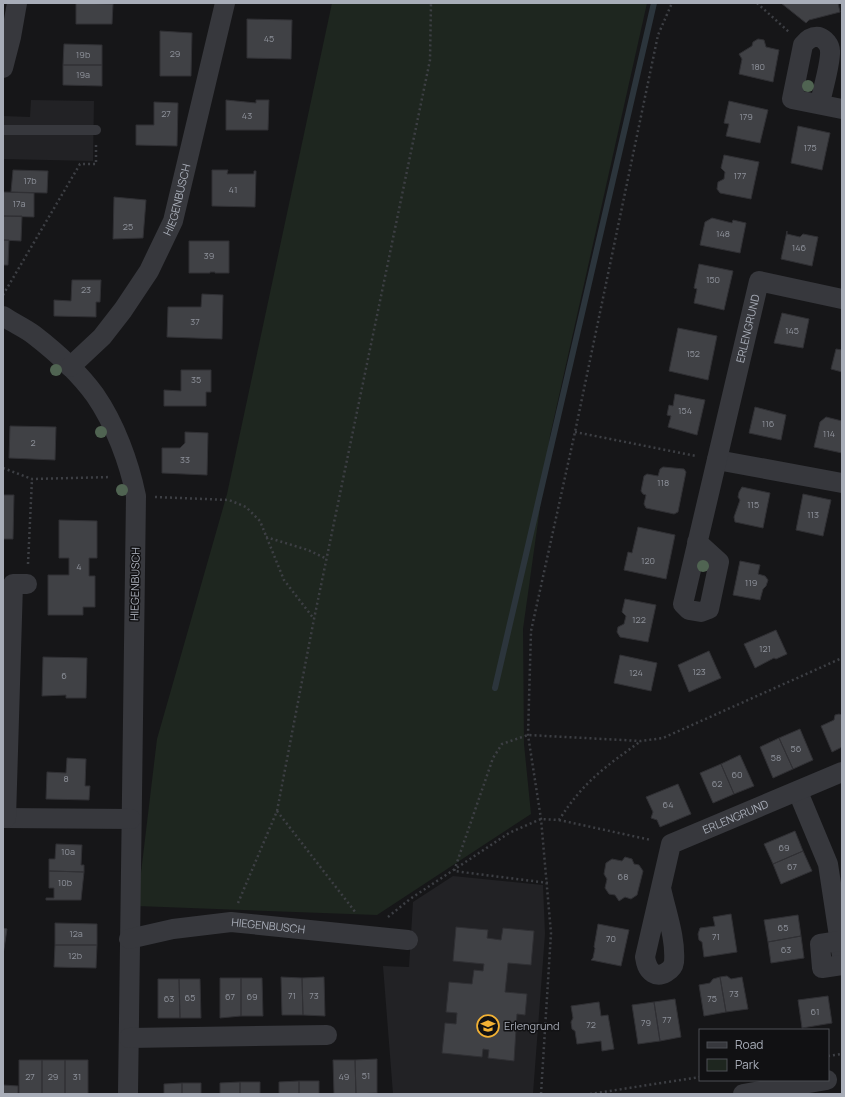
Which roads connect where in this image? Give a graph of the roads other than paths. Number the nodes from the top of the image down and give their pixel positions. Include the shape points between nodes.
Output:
1 (17, 3) edge
2 (225, 3) edge
3 (3, 68) edge
4 (820, 104) junction
5 (842, 109) edge
6 (3, 130) edge
7 (96, 130) road end
8 (842, 299) edge
9 (3, 316) edge
10 (70, 367) junction
11 (717, 460) junction
12 (842, 483) edge
13 (697, 542) dead end
14 (27, 584) road end
15 (842, 772) edge
16 (798, 792) junction
17 (4, 818) edge
18 (131, 818) junction
19 (661, 888) dead end
20 (129, 939) junction
21 (408, 940) dead end
22 (841, 948) edge
23 (842, 964) edge
24 (327, 1035) dead end
25 (129, 1038) junction
26 (842, 1078) edge
27 (829, 1080) edge
28 (822, 1081) edge
29 (128, 1094) edge
30 (743, 1094) edge

1 - 3 street
2 - 10 street, HIEGENBUSCH via 173,221 149,271 123,310 102,337
4 - 4 street via 792,99 803,45 814,37 820,37 829,45 830,51
4 - 5 street
6 - 7 lane
8 - 11 street, ERLENGRUND via 759,281
9 - 10 street, HIEGENBUSCH via 34,335
10 - 18 street, HIEGENBUSCH via 95,396 114,431 132,477 136,496
11 - 12 street
11 - 13 street, ERLENGRUND
14 - 17 street via 13,584
15 - 16 street, ERLENGRUND
16 - 19 street, ERLENGRUND via 671,844
16 - 22 street via 828,864
17 - 18 street
18 - 20 street, HIEGENBUSCH
20 - 21 street, HIEGENBUSCH via 173,929 231,922
20 - 25 street, HIEGENBUSCH
22 - 23 street via 820,944 822,968
24 - 25 street
25 - 29 street, HIEGENBUSCH
26 - 27 street
28 - 30 street

